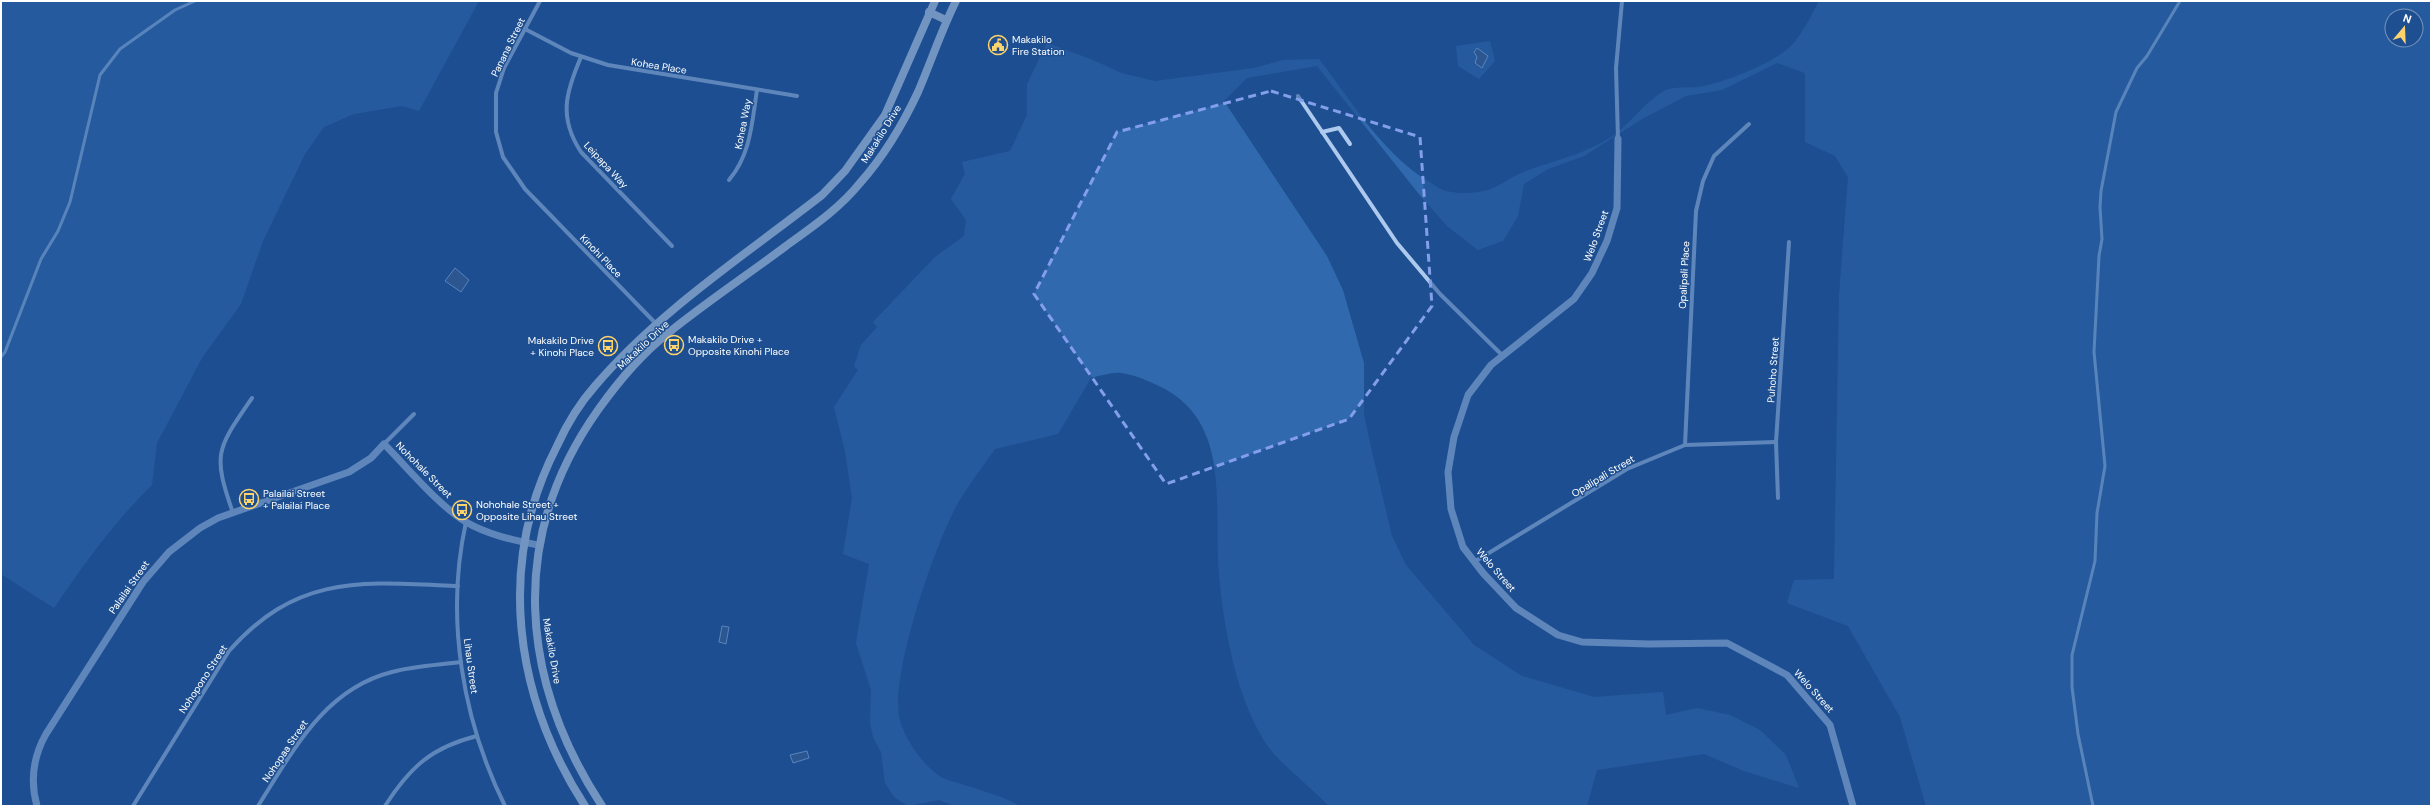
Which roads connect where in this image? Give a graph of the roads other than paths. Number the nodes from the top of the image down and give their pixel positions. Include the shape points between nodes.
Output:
1 (540, 1) edge
2 (935, 1) edge
3 (956, 1) edge
4 (1622, 1) edge
5 (930, 12) junction
6 (946, 20) junction
7 (525, 29) junction
8 (581, 57) junction
9 (757, 90) junction
10 (797, 96) dead end
11 (1298, 96) dead end
12 (1749, 124) dead end
13 (1322, 132) junction
14 (1618, 139) joint
15 (1350, 144) dead end
16 (729, 180) dead end
17 (525, 189) joint
18 (1789, 242) dead end
19 (672, 246) dead end
20 (656, 324) junction
21 (666, 334) junction
22 (1502, 355) junction
23 (252, 398) dead end
24 (414, 414) dead end
25 (1776, 442) junction
26 (384, 444) junction
27 (1685, 445) junction
28 (1778, 498) dead end
29 (233, 513) junction
30 (466, 522) junction
31 (524, 542) junction
32 (538, 545) junction
33 (1474, 562) junction
34 (458, 586) junction
35 (461, 662) junction
36 (477, 736) junction
37 (37, 806) edge
38 (133, 806) edge
39 (258, 806) edge
40 (385, 806) edge
41 (505, 806) edge
42 (585, 806) edge
43 (602, 806) edge
44 (1853, 806) edge

1 - 7 street, Panana Street
2 - 5 main road, Makakilo Drive
3 - 6 main road, Makakilo Drive
4 - 14 street, Welo Street via 1616,68
5 - 6 main road
5 - 20 main road, Makakilo Drive via 884,115 846,171 822,195
6 - 21 main road, Makakilo Drive via 918,92 902,124 882,155 836,210
7 - 8 street, Kohea Place
7 - 17 street, Panana Street via 499,80 494,119 503,157
8 - 9 street, Kohea Place via 626,69
8 - 19 street, Leipapa Way via 566,99 568,123 573,138 581,152
9 - 10 street, Kohea Place
9 - 16 street, Kohea Way via 747,150 740,166
11 - 13 street
12 - 27 street, Opalipali Place via 1714,156 1703,182 1696,211
13 - 15 street via 1338,128
13 - 22 street via 1397,243 1440,294
14 - 22 street, Welo Street via 1616,208 1607,241 1592,273 1574,300
17 - 20 street, Kinohi Place
18 - 25 street, Puhoho Street
20 - 21 street, Kinohi Place
20 - 31 main road, Makakilo Drive via 594,387 569,421 535,495
21 - 32 main road, Makakilo Drive via 629,368 583,431 565,464
22 - 33 street, Welo Street via 1468,395 1454,437 1448,472 1451,509 1463,547
23 - 29 street via 229,432 221,451 221,479
24 - 26 street, Palailai Street
25 - 27 street, Opalipali Street
25 - 28 street, Puhoho Street
26 - 29 street, Palailai Street via 371,458 348,472
26 - 30 street, Nohohale Street via 449,509
27 - 33 street, Opalipali Street via 1627,469
29 - 37 street, Palailai Street via 218,518 184,539 160,561 143,582 41,743 33,774
30 - 31 street, Nohohale Street via 499,536
30 - 34 street, Lihau Street
31 - 32 street, Nohohale Street
31 - 42 main road, Makakilo Drive via 519,581 520,623 527,673 553,747
32 - 43 main road, Makakilo Drive via 535,622 543,669 556,718
33 - 44 street, Welo Street via 1516,608 1558,635 1582,642 1727,643 1787,675 1830,725
34 - 35 street, Lihau Street
34 - 38 street, Nohopono Street via 351,584 311,593 275,610 229,651
35 - 36 street, Lihau Street via 468,704
35 - 39 street, Nohopaa Street via 391,672 368,680 342,695 324,710 305,733
36 - 40 street via 449,744 426,758 406,776
36 - 41 street, Lihau Street

